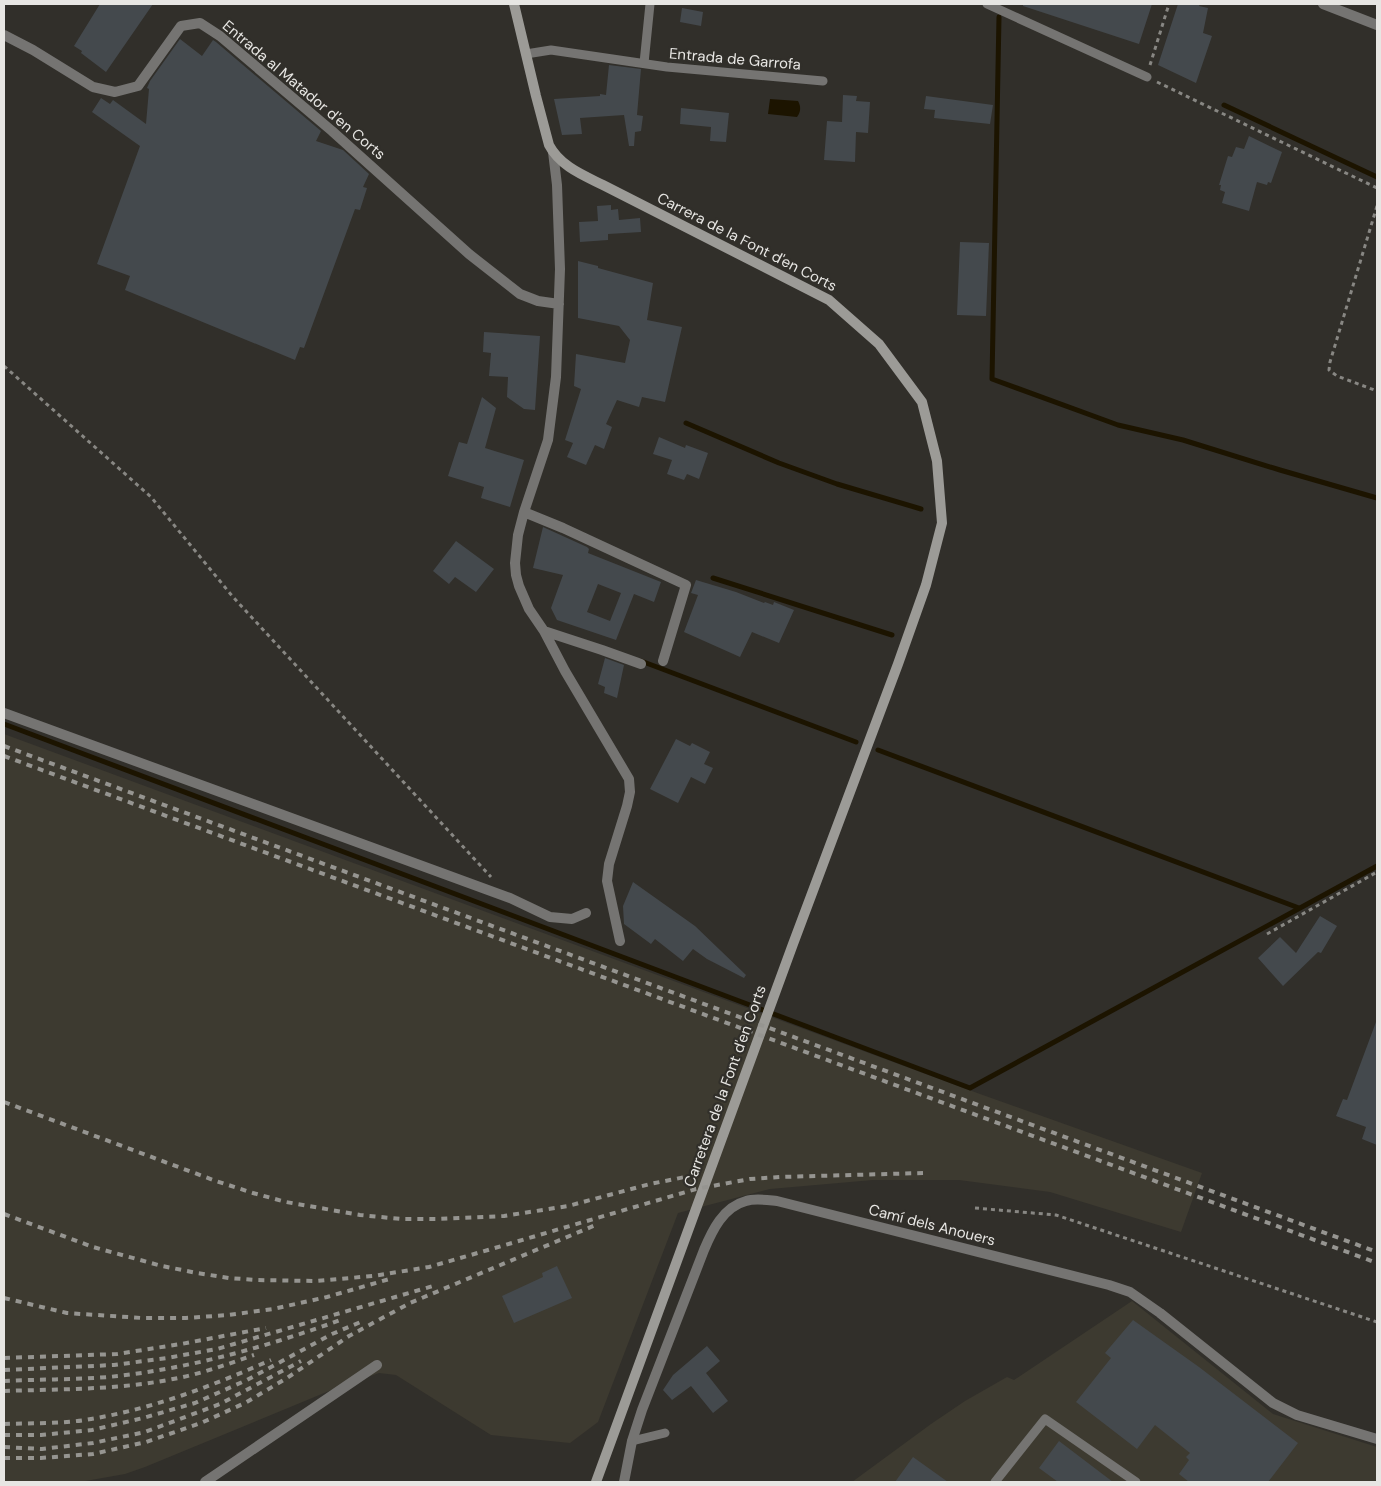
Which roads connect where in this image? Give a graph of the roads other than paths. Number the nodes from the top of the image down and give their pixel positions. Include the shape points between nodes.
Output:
1 (514, 4) edge
2 (650, 4) edge
3 (987, 4) edge
4 (1323, 4) edge
5 (1377, 25) edge
6 (4, 35) edge
7 (526, 54) junction
8 (644, 63) junction
9 (1146, 77) road end
10 (823, 81) dead end
11 (553, 152) junction
12 (558, 304) junction
13 (524, 512) junction
14 (544, 631) junction
15 (663, 661) dead end
16 (641, 664) dead end
17 (885, 700) joint
18 (4, 713) edge
19 (586, 913) dead end
20 (620, 941) dead end
21 (376, 1365) dead end
22 (665, 1433) dead end
23 (1377, 1439) edge
24 (632, 1441) junction
25 (205, 1482) edge
26 (596, 1482) edge
27 (624, 1482) edge
28 (995, 1482) edge
29 (1136, 1482) edge

1 - 7 street
2 - 8 lane
3 - 9 lane
4 - 5 street
6 - 12 street, Entrada al Matador d'en Corts via 93,87 115,92 138,86 181,26 200,23 220,36 332,131 469,254 520,294
7 - 8 lane, Entrada de Garrofa via 551,50
7 - 11 street
8 - 10 lane, Entrada de Garrofa
11 - 12 street via 560,269
11 - 17 street, Carrera de la Font d'en Corts via 585,176 829,300 880,344 922,402 937,462 942,522 926,584
12 - 13 street via 556,377 548,440
13 - 14 street via 514,563 516,575 529,609
13 - 15 street via 686,585
14 - 16 street
14 - 20 street via 629,779 627,806 607,881
17 - 26 street, Carretera de la Font d'en Corts
18 - 19 street via 510,898 550,917 572,919
21 - 25 street
22 - 24 lane
23 - 24 street, Camí dels Anouers via 1297,1415 1273,1403 1130,1292 777,1201 760,1200 745,1201 732,1208 713,1228
24 - 27 street, Camí dels Anouers
28 - 29 lane via 1045,1418

